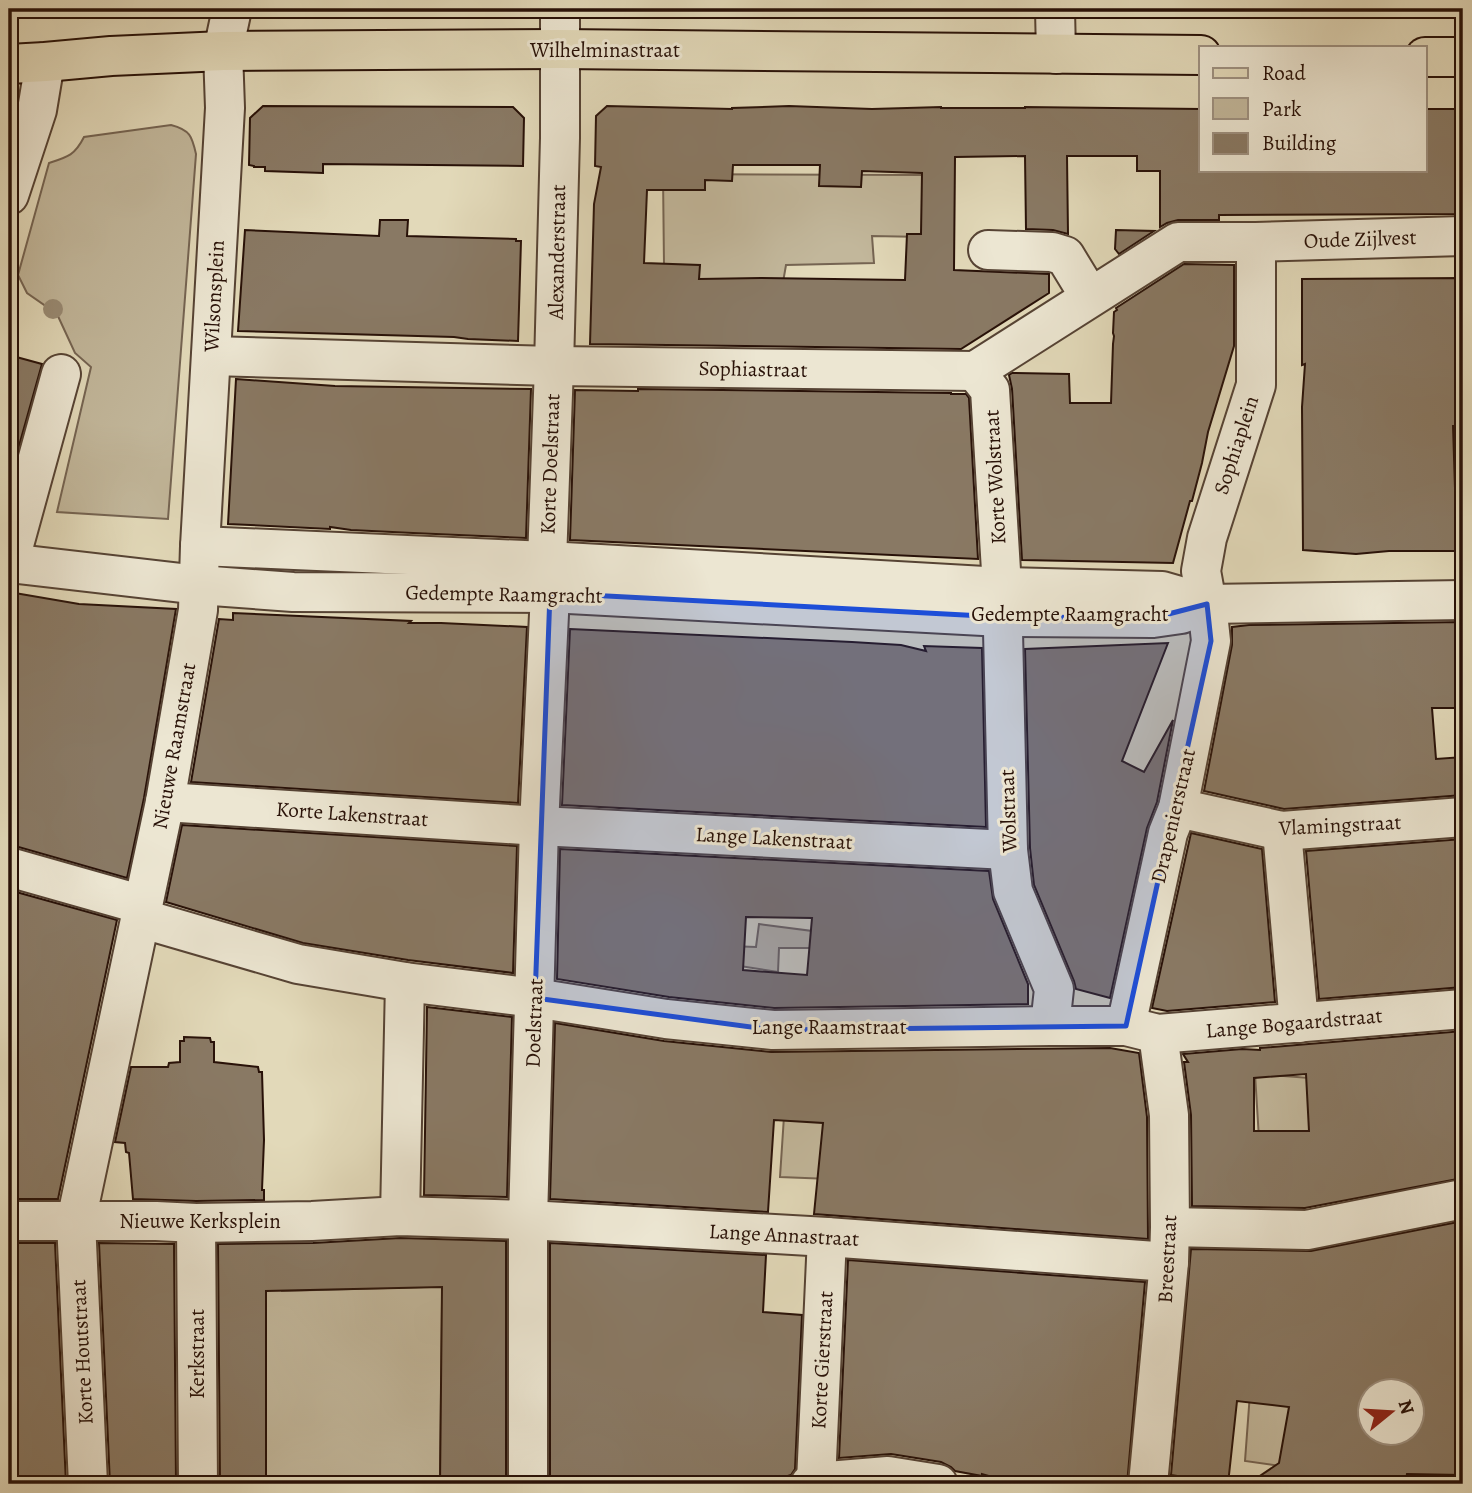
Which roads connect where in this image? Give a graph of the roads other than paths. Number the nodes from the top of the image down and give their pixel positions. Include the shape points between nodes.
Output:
1 (232, 9) edge
2 (560, 9) edge
3 (1055, 9) edge
4 (560, 49) junction
5 (223, 51) junction
6 (1056, 54) junction
7 (1199, 55) edge
8 (1426, 57) edge
9 (1463, 57) edge
10 (27, 63) edge
11 (9, 195) edge
12 (1463, 236) edge
13 (1256, 242) junction
14 (988, 250) dead end
15 (1090, 297) junction
16 (211, 356) junction
17 (554, 366) junction
18 (975, 371) junction
19 (61, 374) dead end
20 (200, 546) junction
21 (9, 563) edge
22 (548, 577) junction
23 (199, 585) junction
24 (1463, 600) edge
25 (1002, 602) junction
26 (1207, 604) junction
27 (165, 802) junction
28 (1178, 808) junction
29 (1463, 817) edge
30 (539, 826) junction
31 (1282, 831) junction
32 (1008, 850) junction
33 (9, 867) edge
34 (141, 912) junction
35 (405, 982) junction
36 (535, 998) junction
37 (1463, 1009) edge
38 (1299, 1023) junction
39 (1050, 1026) junction
40 (1142, 1030) junction
41 (1463, 1199) edge
42 (400, 1216) junction
43 (528, 1220) junction
44 (9, 1221) edge
45 (76, 1221) junction
46 (196, 1223) junction
47 (827, 1237) junction
48 (1170, 1245) junction
49 (1149, 1480) edge
50 (813, 1483) edge
51 (88, 1484) edge
52 (198, 1484) edge
53 (527, 1484) edge
54 (938, 1484) edge

1 - 5 street, Wilsonsplein
2 - 4 street
3 - 6 street
4 - 5 main road, Wilhelminastraat
4 - 6 main road, Wilhelminastraat
4 - 17 street, Alexanderstraat
5 - 10 main road, Wilhelminastraat
5 - 16 street, Wilsonsplein via 225,108
6 - 7 main road, Wilhelminastraat
8 - 9 main road
10 - 11 street via 37,110
12 - 13 street, Oude Zijlvest
13 - 15 street via 1178,242
13 - 26 street, Sophiaplein via 1256,385 1207,538 1201,571
14 - 15 street via 1065,256
15 - 18 street
16 - 17 street, Sophiastraat
16 - 20 street, Wilsonsplein
17 - 18 street, Sophiastraat
17 - 22 street, Korte Doelstraat
18 - 25 street, Korte Wolstraat via 990,390
19 - 21 street
20 - 22 street, Gedempte Raamgracht
20 - 23 street, Wilsonsplein
21 - 23 street, Gedempte Raamgracht
22 - 23 street, Gedempte Raamgracht via 293,592
22 - 25 street, Gedempte Raamgracht
22 - 30 street, Doelstraat
23 - 27 street, Nieuwe Raamstraat
24 - 26 street, Gedempte Raamgracht
25 - 26 street, Gedempte Raamgracht via 1153,618
25 - 32 street, Wolstraat
26 - 28 street, Drapenierstraat via 1211,641
27 - 30 street, Korte Lakenstraat
27 - 34 street, Nieuwe Raamstraat
28 - 31 street, Vlamingstraat
28 - 40 street, Drapenierstraat via 1168,833
29 - 31 street, Vlamingstraat
30 - 32 street, Lange Lakenstraat
30 - 36 street, Doelstraat
31 - 38 street
32 - 39 street, Wolstraat via 1013,891 1054,989
33 - 34 street
34 - 35 street via 298,964
34 - 45 street
35 - 36 street
35 - 42 street
36 - 39 street, Lange Raamstraat via 666,1020 773,1030
36 - 43 street, Doelstraat
37 - 38 street, Lange Bogaardstraat
38 - 40 street, Lange Bogaardstraat
39 - 40 street, Lange Raamstraat
40 - 48 street, Breestraat via 1169,1115
41 - 48 street, Lange Annastraat via 1307,1230
42 - 43 street, Lange Annastraat
42 - 46 street, Nieuwe Kerksplein
43 - 47 street, Lange Annastraat
43 - 53 street, Doelstraat
44 - 45 street, Nieuwe Kerksplein
45 - 46 street, Nieuwe Kerksplein
45 - 51 street, Korte Houtstraat
46 - 52 street, Kerkstraat
47 - 48 street, Lange Annastraat
47 - 50 street, Korte Gierstraat
48 - 49 street, Breestraat
50 - 54 street via 888,1476

